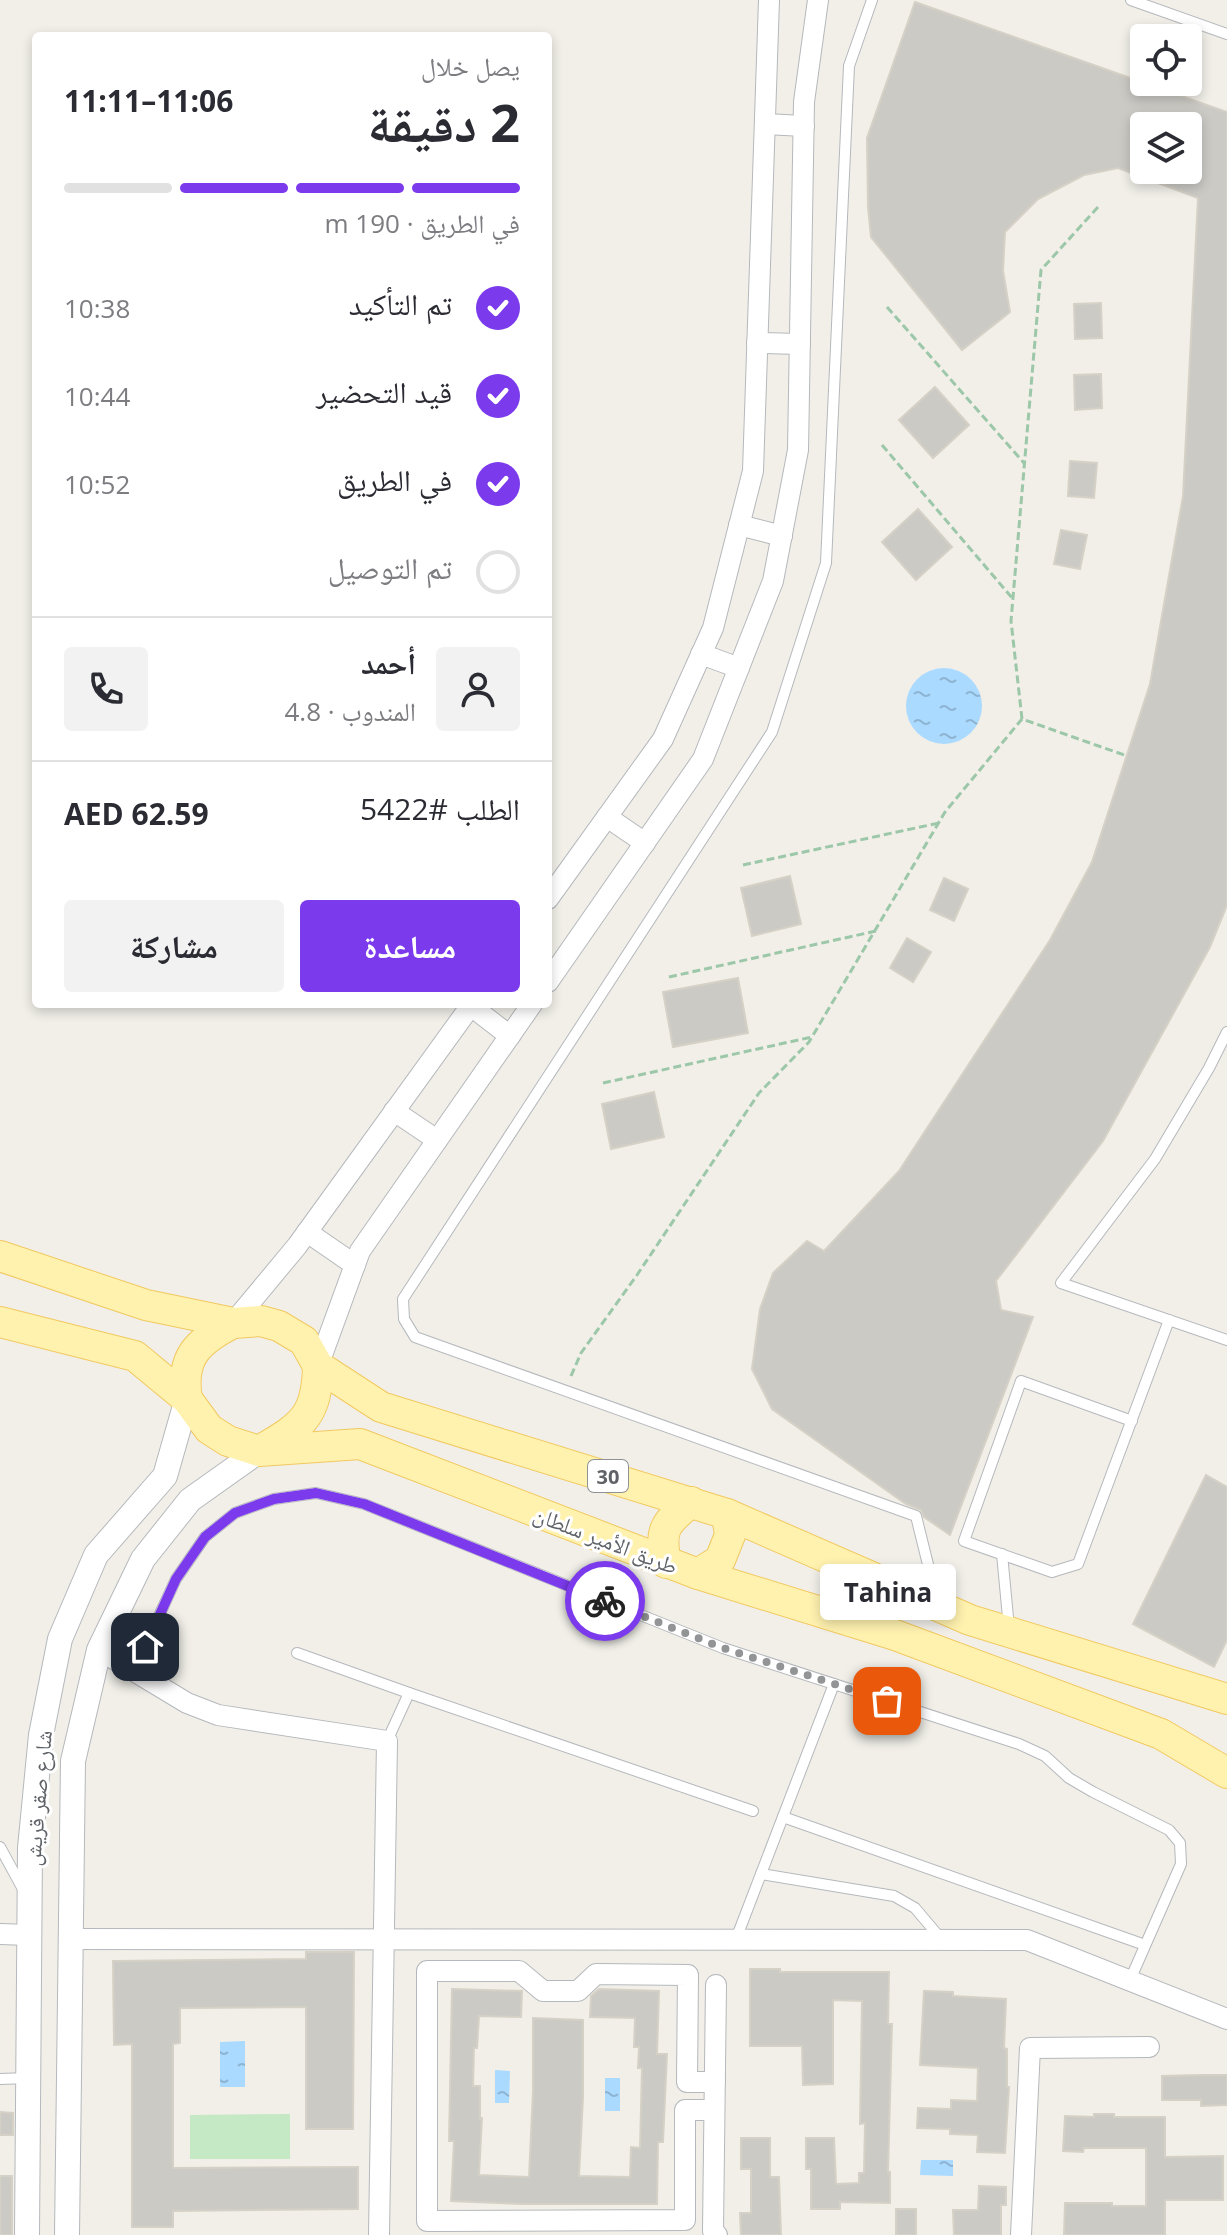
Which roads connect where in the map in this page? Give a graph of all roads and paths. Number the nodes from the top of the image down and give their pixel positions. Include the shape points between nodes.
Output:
1 (769, 0) edge
2 (818, 0) edge
3 (872, 0) edge
4 (1131, 0) edge
5 (1227, 34) edge
6 (765, 124) junction
7 (804, 126) junction
8 (1098, 207) dead end
9 (887, 307) dead end
10 (757, 343) junction
11 (800, 344) junction
12 (882, 445) dead end
13 (1024, 463) junction
14 (739, 525) junction
15 (782, 536) junction
16 (1013, 599) junction
17 (701, 654) junction
18 (739, 668) junction
19 (1022, 719) junction
20 (1127, 756) dead end
21 (607, 817) junction
22 (939, 823) junction
23 (645, 843) junction
24 (743, 865) dead end
25 (552, 893) edge
26 (876, 931) junction
27 (552, 976) edge
28 (669, 977) dead end
29 (469, 1008) edge
30 (475, 1008) edge
31 (529, 1008) edge
32 (1227, 1032) edge
33 (510, 1036) junction
34 (812, 1037) junction
35 (603, 1083) dead end
36 (394, 1111) junction
37 (437, 1140) junction
38 (307, 1232) junction
39 (0, 1256) edge
40 (355, 1265) junction
41 (1169, 1320) junction
42 (0, 1322) edge
43 (233, 1323) junction
44 (1227, 1340) edge
45 (318, 1366) junction
46 (565, 1390) junction
47 (187, 1399) junction
48 (1132, 1421) junction
49 (259, 1451) junction
50 (691, 1502) junction
51 (727, 1514) junction
52 (1002, 1554) junction
53 (666, 1563) junction
54 (698, 1574) junction
55 (938, 1606) junction
56 (1009, 1631) junction
57 (99, 1650) junction
58 (297, 1653) dead end
59 (134, 1670) junction
60 (834, 1684) junction
61 (409, 1693) junction
62 (1227, 1699) edge
63 (387, 1741) junction
64 (1227, 1773) edge
65 (753, 1811) dead end
66 (783, 1817) junction
67 (0, 1847) edge
68 (761, 1874) junction
69 (30, 1900) junction
70 (0, 1934) edge
71 (29, 1935) junction
72 (384, 1938) junction
73 (70, 1939) junction
74 (736, 1939) junction
75 (942, 1940) junction
76 (1145, 1945) junction
77 (1130, 1980) junction
78 (716, 1985) dead end
79 (1227, 2019) edge
80 (1149, 2047) dead end
81 (28, 2078) junction
82 (0, 2079) edge
83 (715, 2082) junction
84 (714, 2110) junction
85 (27, 2235) edge
86 (67, 2235) edge
87 (379, 2235) edge
88 (717, 2235) edge
89 (1021, 2235) edge

1 - 6 street
2 - 7 street
3 - 46 lane via 849,66 826,563 772,732 403,1299 404,1319 415,1337
4 - 5 lane
6 - 7 street
6 - 10 street
7 - 11 street
8 - 13 path via 1041,270
9 - 13 path
10 - 11 street
10 - 14 street via 753,471
11 - 15 street via 798,450
12 - 16 path
13 - 16 path
14 - 15 street
14 - 17 street via 713,628
15 - 18 street via 773,581
16 - 19 path
17 - 18 street
17 - 21 street via 663,739
18 - 23 street via 703,759
19 - 20 path
19 - 22 path
21 - 23 street
21 - 25 street
22 - 24 path
22 - 26 path
23 - 27 street
26 - 28 path
26 - 34 path
29 - 36 street
30 - 33 street
31 - 33 street
32 - 41 lane via 1155,1159 1061,1283
33 - 37 street
34 - 35 path
34 - 46 path via 759,1093 581,1353
36 - 37 street
36 - 38 street
37 - 40 street
38 - 40 street
38 - 43 street
39 - 43 main road, 30 via 146,1305
40 - 45 street
41 - 44 lane
41 - 48 lane
42 - 47 main road, طريق الأمير سلطان via 135,1356
43 - 45 main road, 30 via 279,1326 304,1341
43 - 47 main road via 195,1348 184,1381
45 - 49 main road via 309,1411 293,1431
45 - 50 main road, 30 via 381,1407
46 - 55 lane via 916,1516
47 - 49 main road, طريق الأمير سلطان via 209,1429
47 - 69 street, شارع صقر قريش via 165,1476 96,1555 60,1639 41,1735
48 - 52 lane via 1078,1564 1052,1572
48 - 52 lane via 1021,1381 964,1541
49 - 53 main road, طريق الأمير سلطان via 360,1444
49 - 57 street, شارع صقر قريش via 190,1500 152,1547
50 - 51 main road, 30
50 - 53 main road via 670,1518 661,1540
51 - 54 main road via 730,1535 720,1560
51 - 55 main road, 30
52 - 56 lane
53 - 54 main road, طريق الأمير سلطان
54 - 64 main road, طريق الأمير سلطان via 895,1635 1147,1728
55 - 56 main road, 30
56 - 62 main road, 30
57 - 59 street
57 - 73 street, شارع صقر قريش via 73,1761
58 - 61 lane
59 - 60 lane via 176,1579 205,1537 235,1513 274,1499 316,1493 364,1504 723,1648
59 - 63 street via 187,1703 218,1715
60 - 66 lane
60 - 76 lane via 1019,1744 1045,1756 1093,1792 1169,1830 1180,1843 1181,1864
61 - 63 lane
61 - 65 lane
63 - 72 street
66 - 68 lane
66 - 76 lane
67 - 69 lane
68 - 74 lane
68 - 75 lane via 894,1896 915,1908
69 - 71 street, شارع صقر قريش
70 - 71 street
71 - 81 street, شارع صقر قريش
72 - 73 street
72 - 74 street
72 - 87 street
73 - 86 street, شارع صقر قريش
74 - 75 street
75 - 77 street via 1027,1940
76 - 77 lane
77 - 79 street
78 - 83 street
80 - 89 street via 1030,2048
81 - 82 lane
81 - 85 street, شارع صقر قريش
83 - 84 street
83 - 84 street via 687,2082 688,1975 596,1974 578,1991 543,1991 519,1971 427,1971 427,2221 685,2220 685,2110
84 - 88 street

